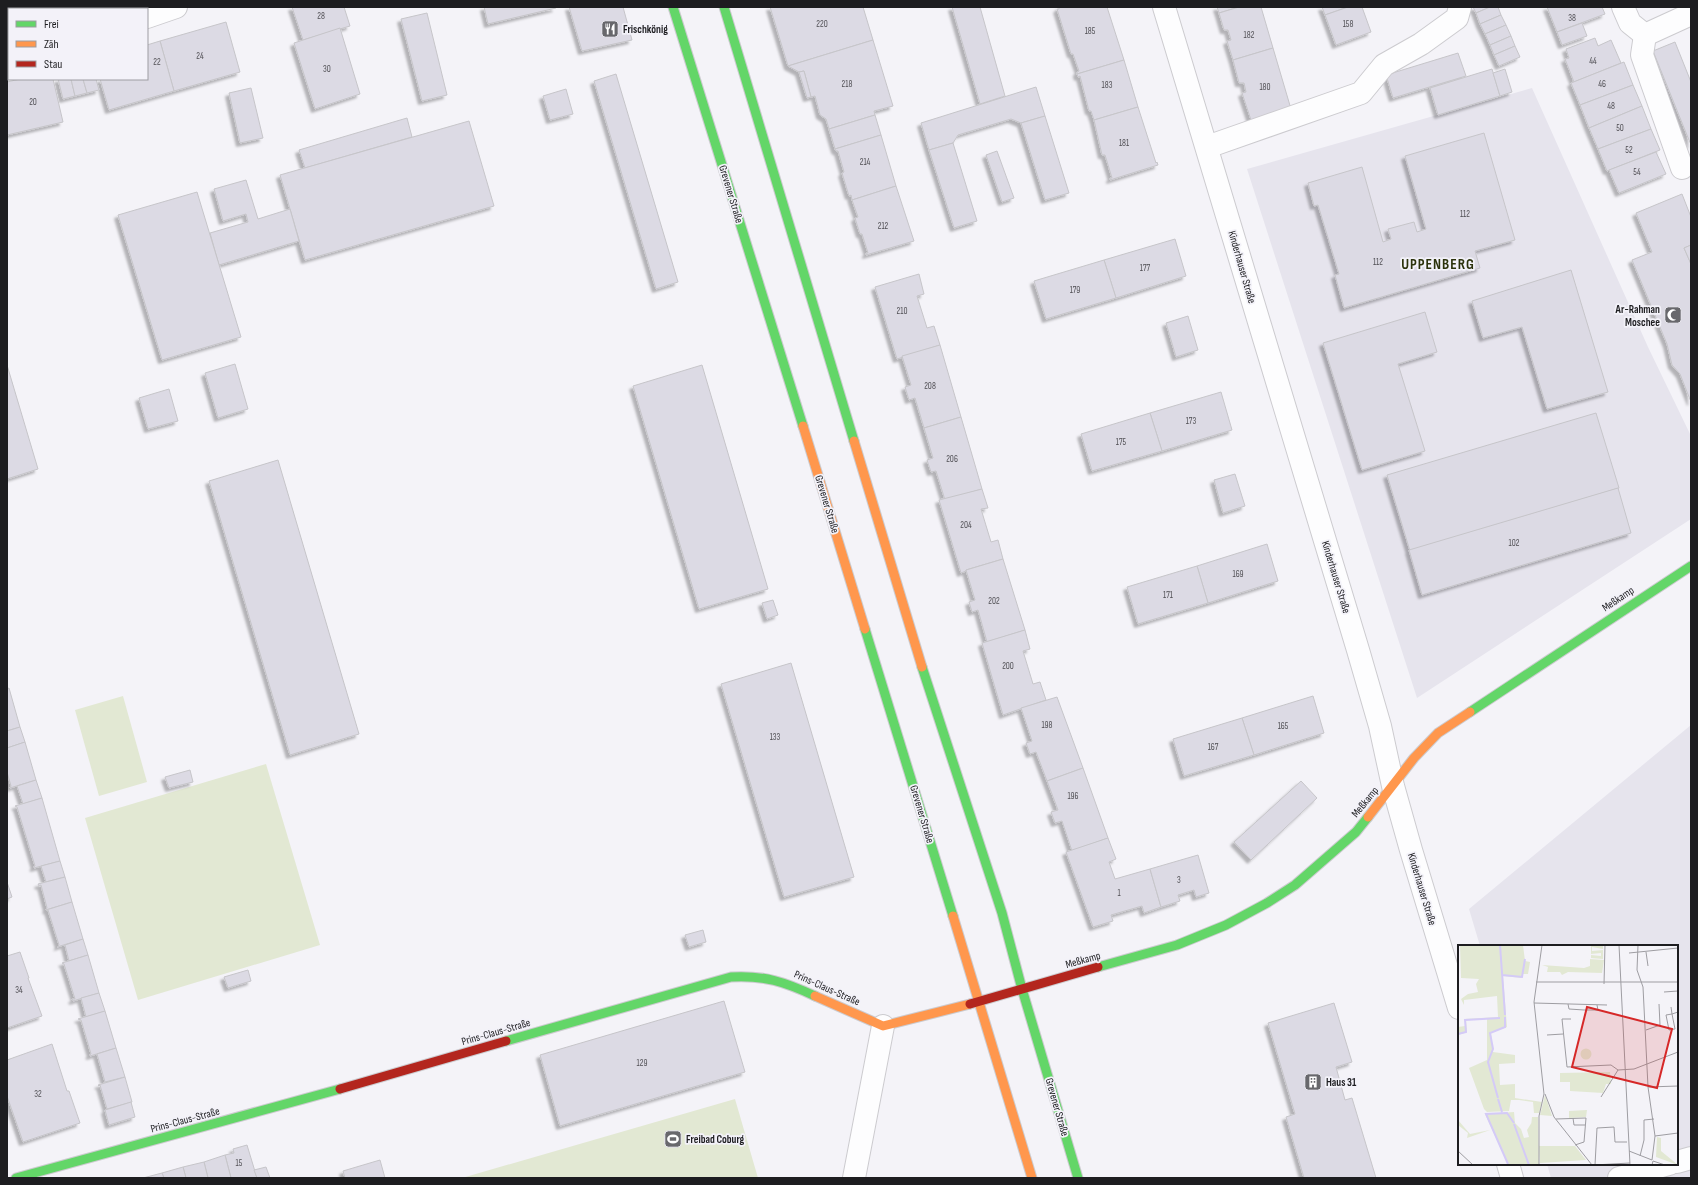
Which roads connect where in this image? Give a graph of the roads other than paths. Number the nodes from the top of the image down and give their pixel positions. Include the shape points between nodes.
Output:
1 (176, 7) edge
2 (673, 7) edge
3 (724, 7) edge
4 (1164, 7) edge
5 (1460, 7) edge
6 (1623, 7) edge
7 (1691, 14) edge
8 (148, 17) edge
9 (1645, 36) junction
10 (1207, 147) junction
11 (1682, 168) dead end
12 (1691, 566) edge
13 (1393, 786) junction
14 (1022, 989) junction
15 (979, 1001) junction
16 (1458, 1005) edge
17 (882, 1026) junction
18 (1691, 1158) edge
19 (1678, 1162) edge
20 (1508, 1165) edge
21 (1665, 1165) edge
22 (16, 1178) edge
23 (854, 1178) edge
24 (1032, 1178) edge
25 (1078, 1178) edge
26 (1512, 1178) edge
27 (1619, 1178) edge

1 - 8 street
2 - 15 main road, Grevener Straße
3 - 14 main road, Grevener Straße via 921,664 1000,908
4 - 10 street, Kinderhauser Straße
5 - 10 street via 1457,18 1421,44 1384,65 1361,93
6 - 9 street via 1630,23
7 - 9 street
9 - 11 street via 1642,56
10 - 13 street, Kinderhauser Straße via 1380,726
12 - 13 main road, Meßkamp via 1438,734 1414,758
13 - 14 main road, Meßkamp via 1356,832 1294,885 1226,925 1177,945
13 - 16 street, Kinderhauser Straße
14 - 15 main road
14 - 25 main road, Grevener Straße
15 - 17 main road
15 - 24 main road, Grevener Straße
17 - 22 main road, Prins-Claus-Straße via 784,982 758,977 731,977 269,1109
17 - 23 street
18 - 19 street
20 - 26 street
21 - 27 street

